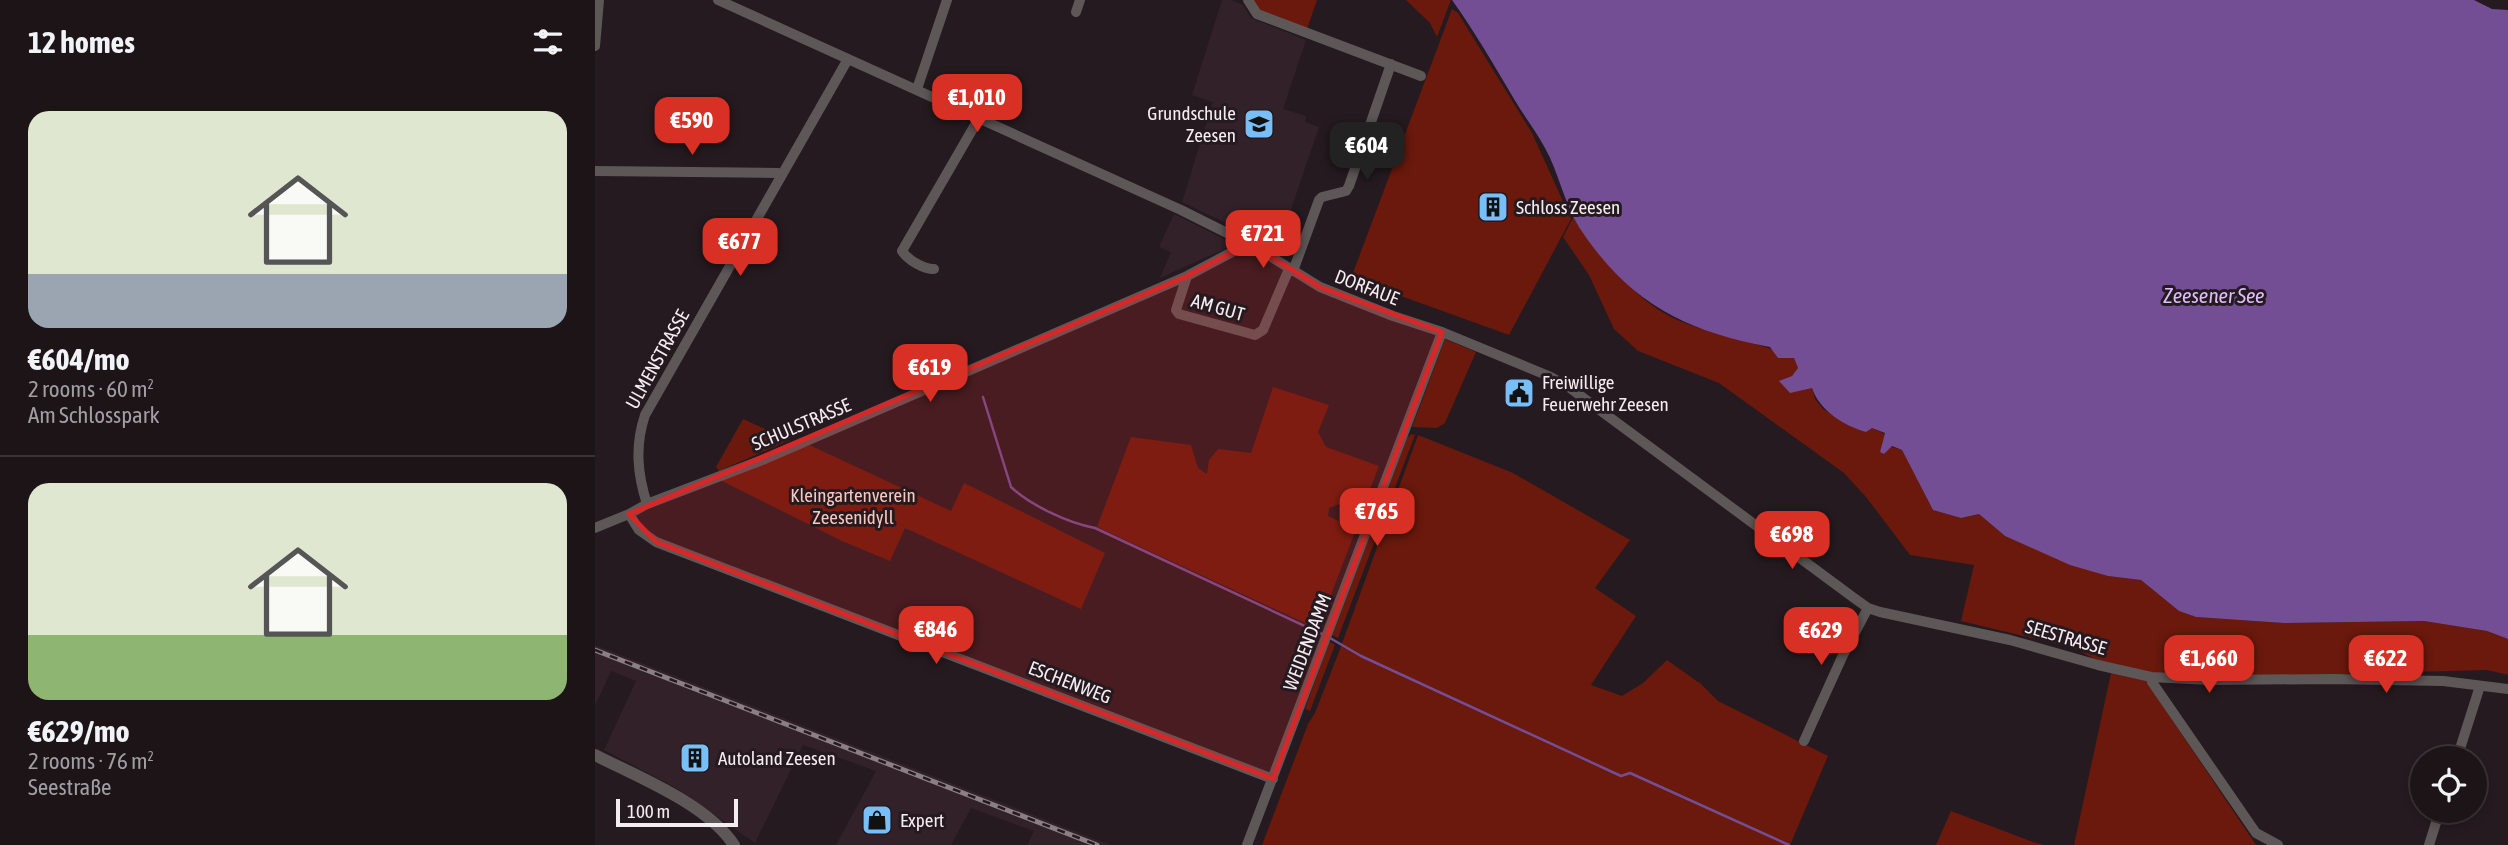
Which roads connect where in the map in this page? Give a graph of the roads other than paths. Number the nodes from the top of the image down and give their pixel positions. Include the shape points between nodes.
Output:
1 (599, 0) edge
2 (717, 0) edge
3 (947, 0) edge
4 (1080, 0) edge
5 (1248, 0) edge
6 (1076, 12) dead end
7 (595, 46) edge
8 (848, 59) junction
9 (1391, 64) junction
10 (1421, 76) dead end
11 (917, 89) junction
12 (979, 118) junction
13 (595, 171) edge
14 (781, 175) junction
15 (1249, 243) junction
16 (934, 269) dead end
17 (1291, 270) junction
18 (1188, 276) junction
19 (1442, 332) junction
20 (647, 504) junction
21 (629, 514) junction
22 (595, 528) edge
23 (1868, 608) junction
24 (2151, 677) junction
25 (2480, 686) junction
26 (2508, 689) edge
27 (1804, 741) dead end
28 (2461, 746) edge
29 (595, 755) edge
30 (1273, 779) junction
31 (713, 823) junction
32 (2436, 823) edge
33 (726, 845) edge
34 (734, 845) edge
35 (1247, 845) edge
36 (2278, 845) edge
37 (2429, 845) edge

1 - 7 street
2 - 8 street, DORFAUE
3 - 11 street
4 - 6 street
5 - 9 street via 1257,14
8 - 11 street, DORFAUE
8 - 14 street, ULMENSTRASSE
9 - 10 street
9 - 17 street via 1349,186 1319,200
11 - 12 street, DORFAUE
12 - 15 street, DORFAUE
12 - 16 street via 902,251
13 - 14 street
14 - 20 street, ULMENSTRASSE via 645,415 637,454
15 - 17 street, DORFAUE
15 - 18 street, SCHULSTRASSE
17 - 18 street, AM GUT via 1263,330 1255,335 1179,314 1176,310
17 - 19 street, DORFAUE via 1319,287
18 - 20 street, SCHULSTRASSE via 765,459
19 - 23 street, SEESTRASSE via 1570,388
19 - 30 street, WEIDENDAMM
20 - 21 street, SCHULSTRASSE
21 - 22 street, SCHULSTRASSE
21 - 30 street, ESCHENWEG via 639,530 656,542
23 - 24 street, SEESTRASSE
23 - 27 street
24 - 25 street, SEESTRASSE via 2443,681
24 - 36 street via 2256,833
25 - 26 street, SEESTRASSE
25 - 28 street
29 - 31 street
30 - 35 street, WEIDENDAMM
31 - 33 street
31 - 34 street
32 - 37 street

